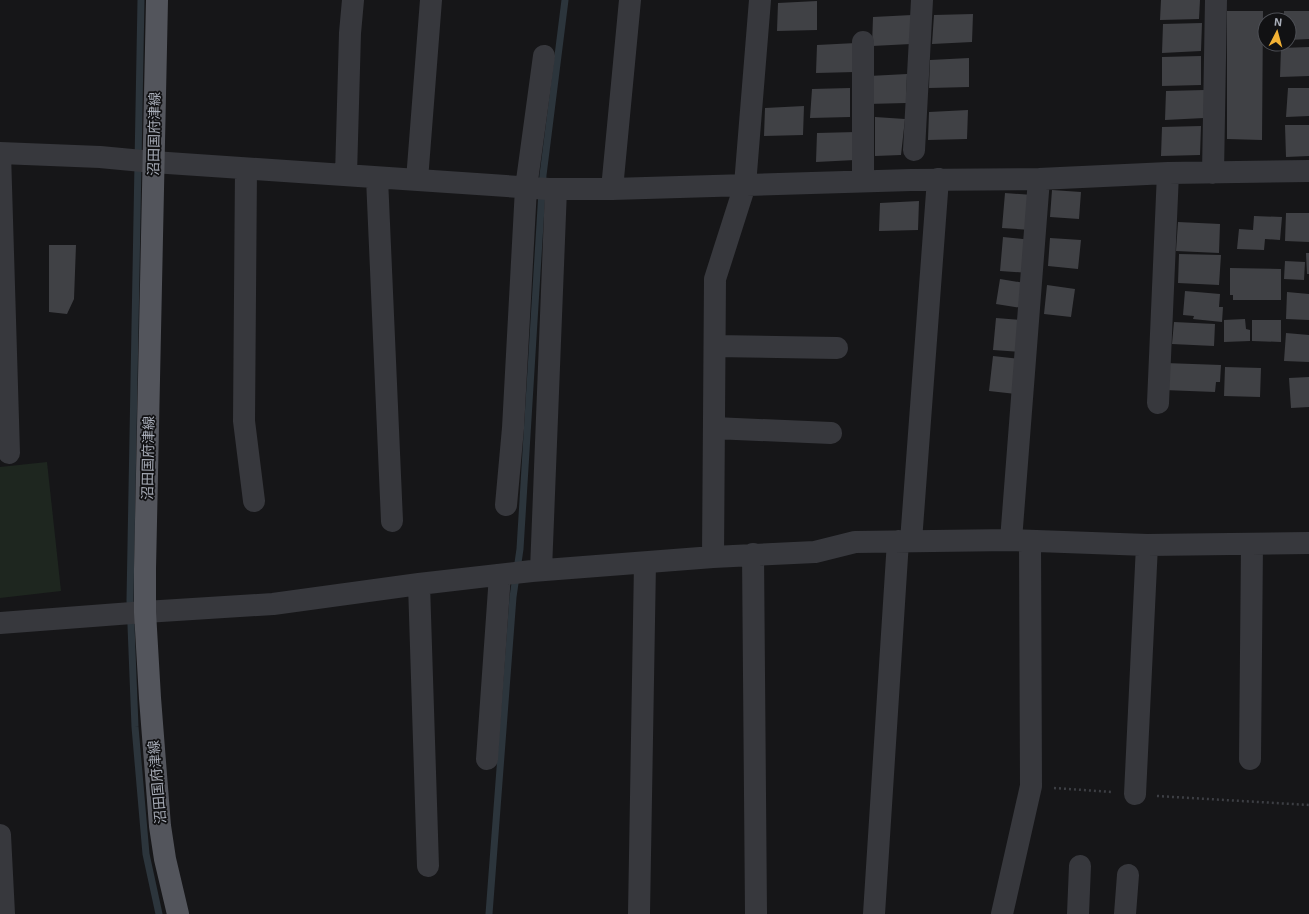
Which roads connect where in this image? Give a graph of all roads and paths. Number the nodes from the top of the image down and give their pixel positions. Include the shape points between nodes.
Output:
1 (157, 0) edge
2 (353, 0) edge
3 (431, 0) edge
4 (630, 0) edge
5 (760, 0) edge
6 (922, 0) edge
7 (1216, 0) edge
8 (863, 42) dead end
9 (544, 56) dead end
10 (914, 150) dead end
11 (0, 153) edge
12 (153, 162) junction
13 (246, 169) junction
14 (1309, 171) edge
15 (1168, 173) junction
16 (1213, 173) junction
17 (346, 175) junction
18 (377, 178) junction
19 (938, 179) junction
20 (1039, 179) junction
21 (417, 180) junction
22 (863, 181) junction
23 (745, 185) junction
24 (541, 188) junction
25 (612, 189) junction
26 (715, 346) junction
27 (837, 348) dead end
28 (1158, 403) dead end
29 (714, 428) junction
30 (831, 433) dead end
31 (9, 453) dead end
32 (254, 501) dead end
33 (506, 505) dead end
34 (392, 521) dead end
35 (1020, 540) junction
36 (905, 541) junction
37 (1309, 543) edge
38 (1252, 544) junction
39 (1147, 545) junction
40 (753, 554) junction
41 (713, 557) junction
42 (645, 563) junction
43 (537, 570) junction
44 (504, 575) junction
45 (419, 584) junction
46 (145, 612) junction
47 (0, 623) edge
48 (487, 759) dead end
49 (1250, 759) dead end
50 (1031, 786) junction
51 (1135, 794) junction
52 (1309, 805) edge
53 (0, 835) edge
54 (428, 866) dead end
55 (1080, 866) dead end
56 (1128, 875) dead end
57 (4, 914) edge
58 (178, 914) edge
59 (638, 914) edge
60 (756, 914) edge
61 (874, 914) edge
62 (1002, 914) edge
63 (1078, 914) edge
64 (1125, 914) edge

1 - 12 main road, 沼田国府津線
2 - 17 street
3 - 21 street
4 - 25 street
5 - 23 street
6 - 10 street
7 - 16 street
8 - 22 street
9 - 24 street
11 - 12 street
11 - 31 street
12 - 13 street
12 - 46 main road, 沼田国府津線
13 - 17 street
13 - 32 street via 244,421
14 - 16 street
15 - 16 street
15 - 20 street
15 - 28 street
17 - 18 street
18 - 21 street
18 - 34 street
19 - 20 street
19 - 22 street
19 - 36 street
20 - 35 street
21 - 24 street
22 - 23 street
23 - 25 street
23 - 26 street via 715,279
24 - 25 street
24 - 33 street
24 - 43 street
26 - 27 street
26 - 29 street
29 - 30 street
29 - 41 street
35 - 36 street
35 - 39 street
35 - 50 street
36 - 40 street via 855,542 814,552
36 - 61 street
37 - 38 street
38 - 39 street
38 - 49 street
39 - 51 street
40 - 41 street
40 - 60 street
41 - 42 street
42 - 43 street
42 - 59 street
43 - 44 street
44 - 45 street
44 - 48 street
45 - 46 street via 273,604
45 - 54 street
46 - 47 street
46 - 58 main road, 沼田国府津線 via 160,826
50 - 51 path
50 - 62 street
51 - 52 path
53 - 57 street
55 - 63 street
56 - 64 street

